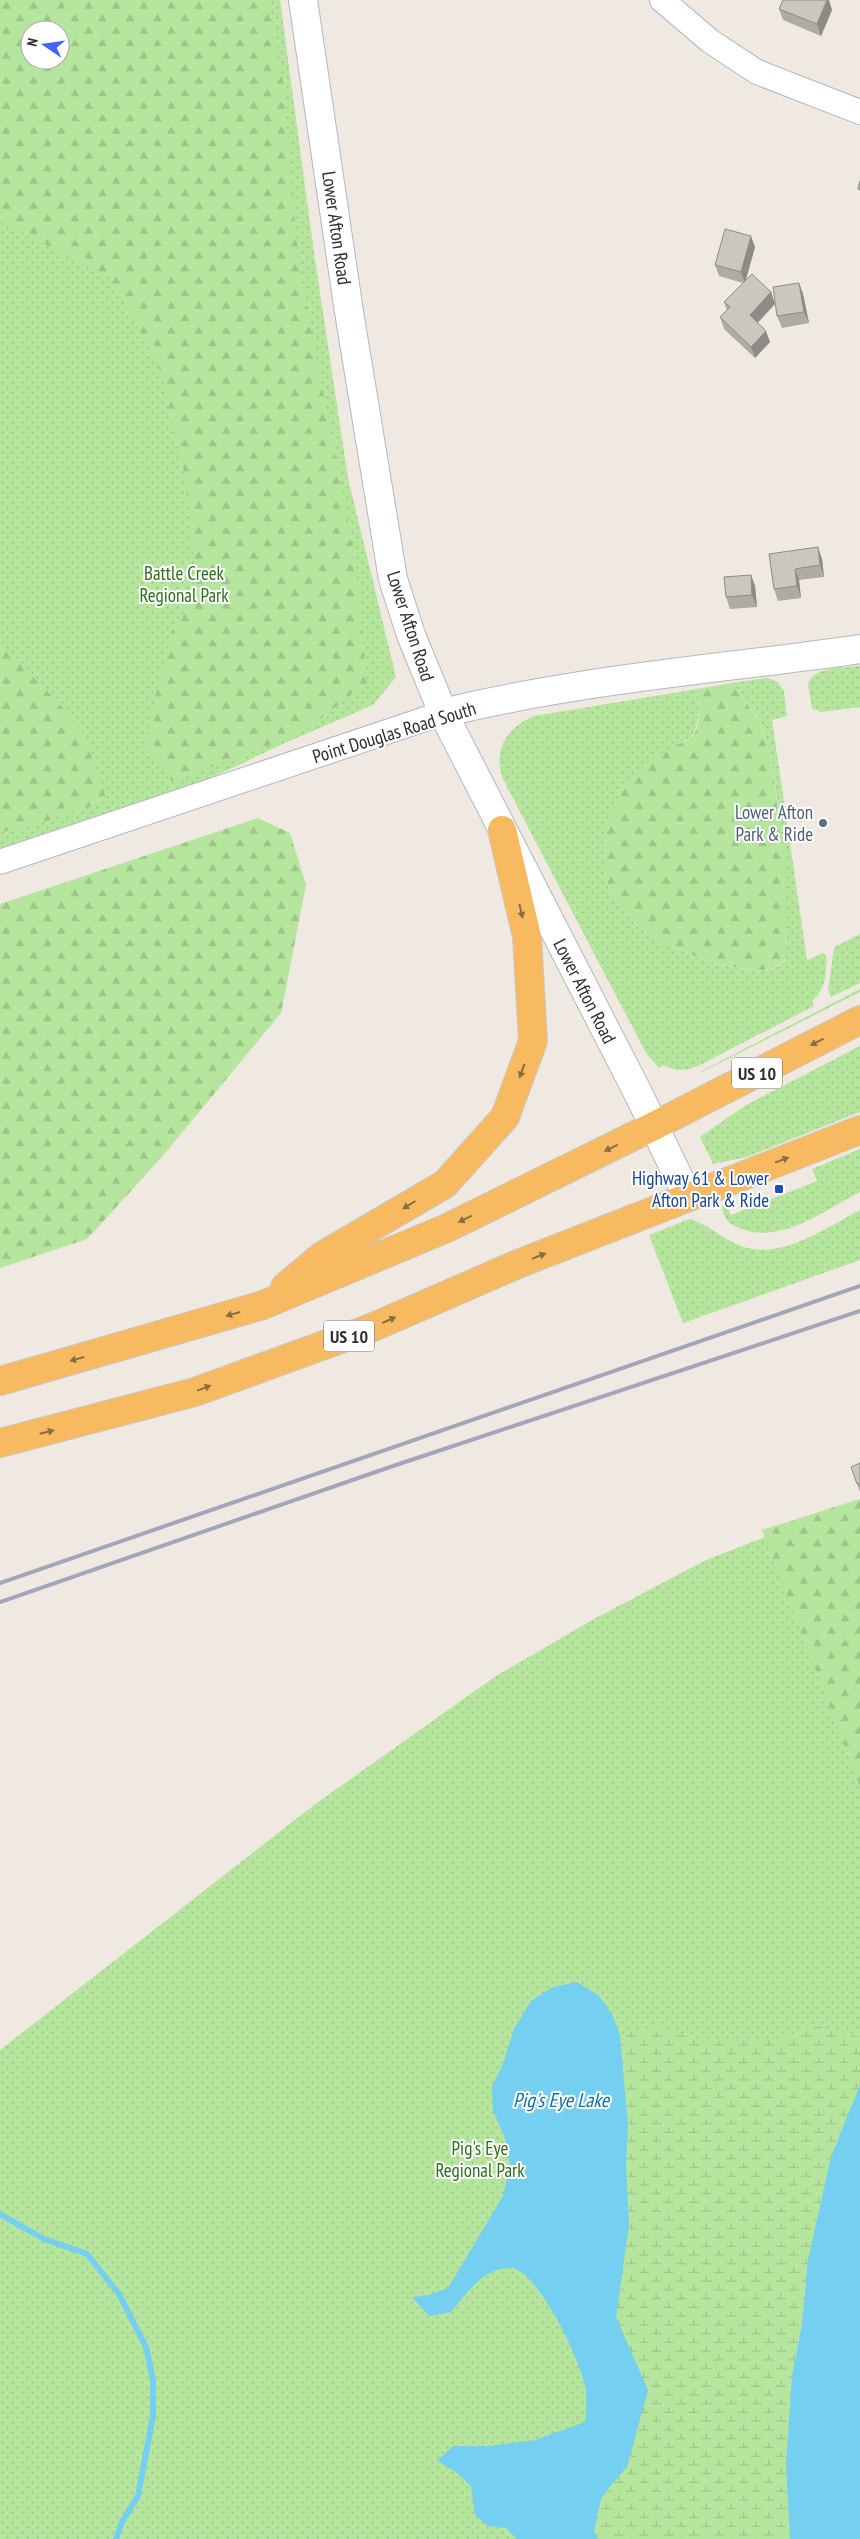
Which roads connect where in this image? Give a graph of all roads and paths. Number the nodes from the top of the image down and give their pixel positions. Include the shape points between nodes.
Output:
1 (303, 0) edge
2 (662, 0) edge
3 (860, 112) edge
4 (860, 649) edge
5 (443, 713) junction
6 (502, 830) junction
7 (0, 862) edge
8 (860, 1020) edge
9 (654, 1126) junction
10 (860, 1130) edge
11 (688, 1197) junction
12 (263, 1305) junction
13 (0, 1381) edge
14 (0, 1443) edge

1 - 5 main road, Lower Afton Road via 393,579 410,635
2 - 3 street via 710,41 757,72
4 - 5 main road, Point Douglas Road South via 726,668 664,673
5 - 6 main road, Lower Afton Road
5 - 7 street, Point Douglas Road South
6 - 9 main road, Lower Afton Road
6 -> 12 highway via 526,937 533,1041 505,1117 445,1184 322,1256
8 -> 9 highway, US 10
9 - 11 main road, Lower Afton Road
9 -> 12 highway, US 10 via 447,1228
11 -> 10 highway, US 10
14 -> 11 highway, US 10 via 204,1388 371,1328 518,1264
12 -> 13 highway, US 10

